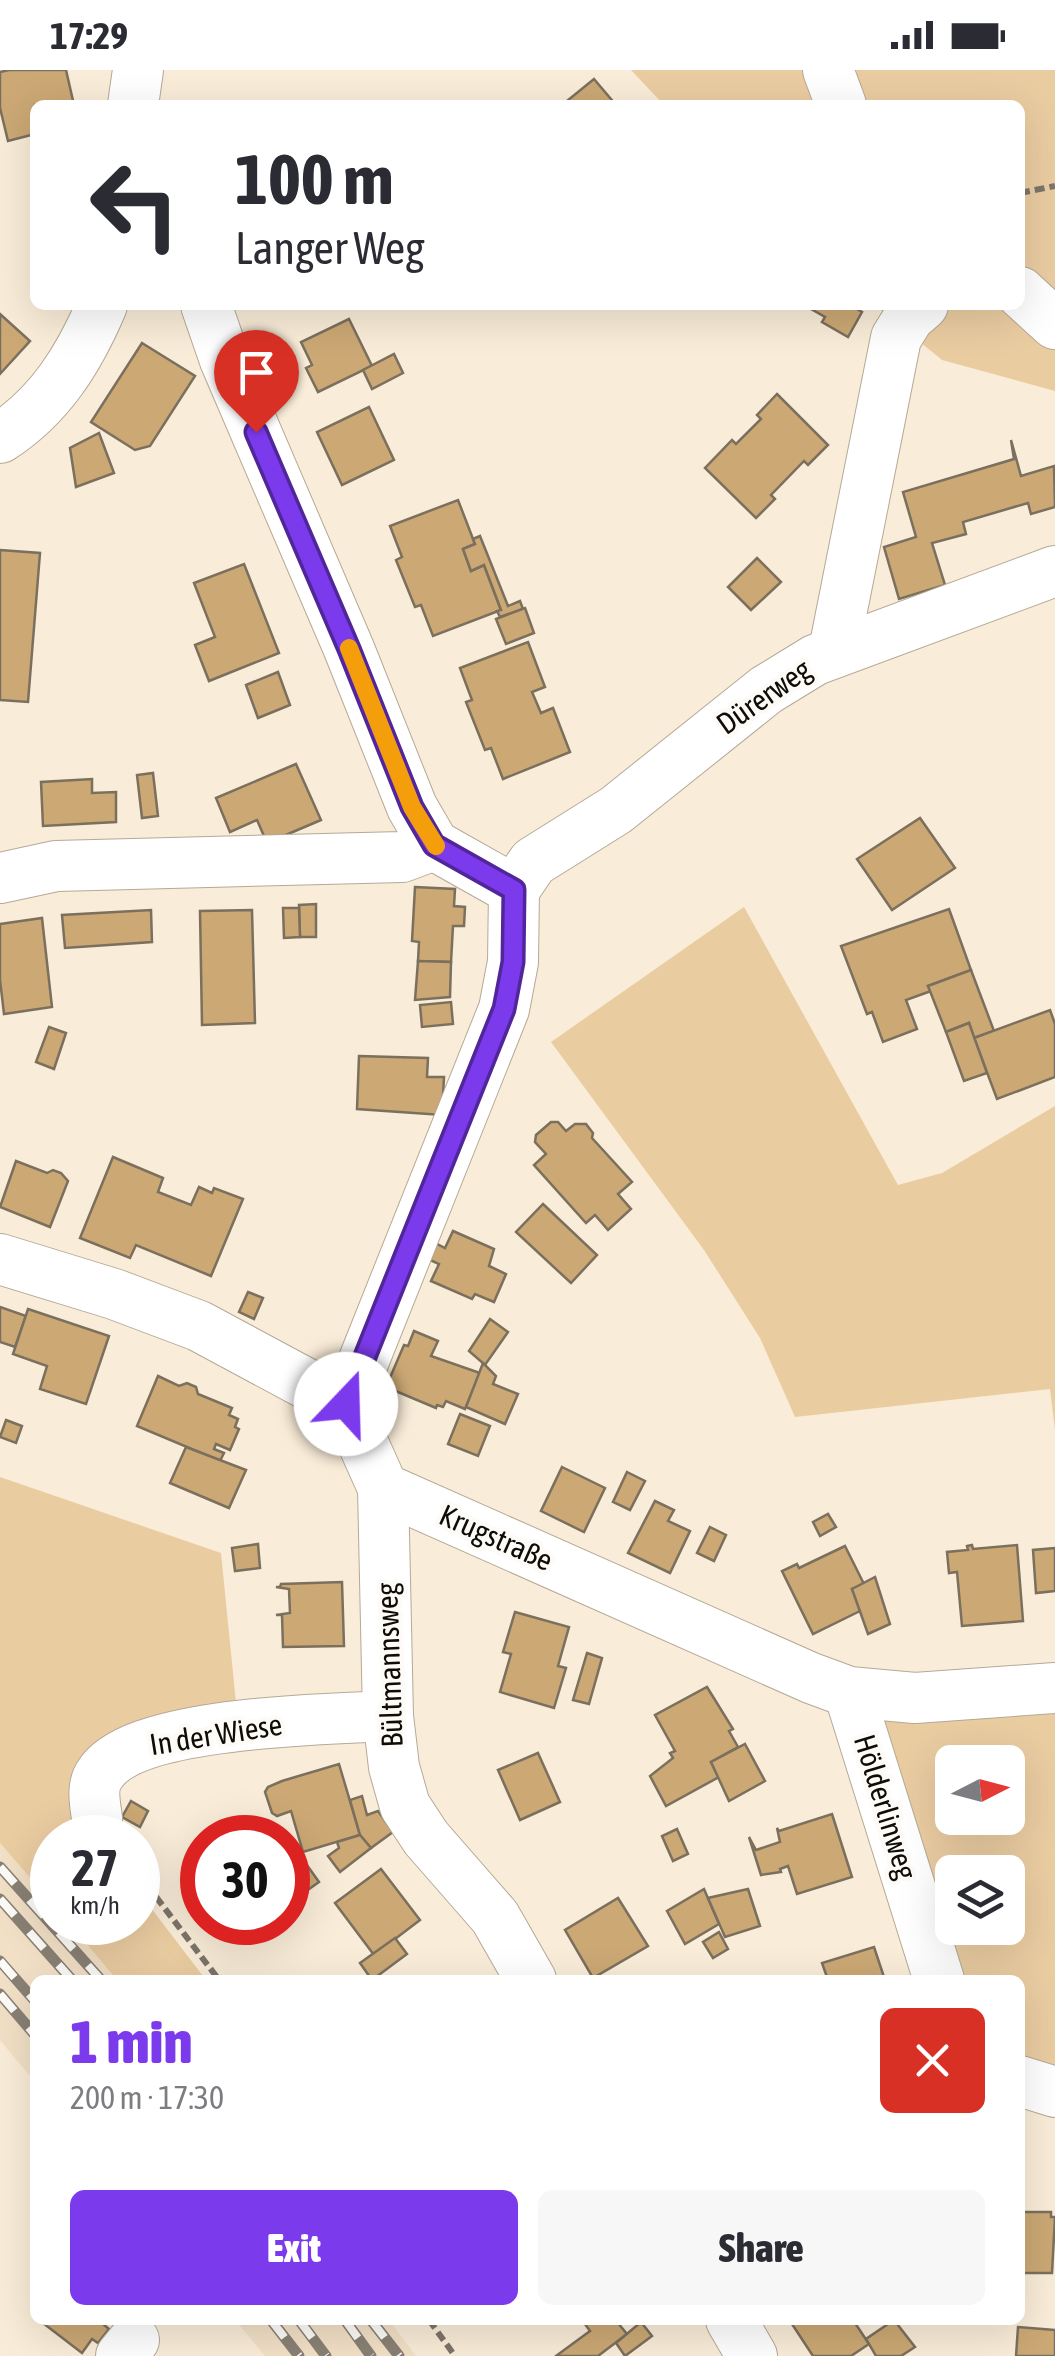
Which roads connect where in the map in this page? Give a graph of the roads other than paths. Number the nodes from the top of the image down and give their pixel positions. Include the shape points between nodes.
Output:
1 (138, 70) edge
2 (828, 70) edge
3 (134, 100) edge
4 (838, 100) edge
5 (1025, 297) edge
6 (100, 310) edge
7 (214, 310) edge
8 (917, 310) edge
9 (1055, 324) edge
10 (0, 438) edge
11 (1055, 571) edge
12 (834, 650) junction
13 (434, 845) junction
14 (0, 878) edge
15 (514, 890) junction
16 (0, 1260) edge
17 (346, 1404) junction
18 (383, 1488) junction
19 (1055, 1688) edge
20 (849, 1692) junction
21 (388, 1716) junction
22 (97, 1815) edge
23 (528, 1975) edge
24 (937, 1975) edge
25 (1025, 2083) edge
26 (1055, 2092) edge
27 (733, 2325) edge
28 (752, 2356) edge

1 - 3 street
2 - 4 street
5 - 9 street
6 - 10 street via 56,389
7 - 13 street via 225,360 412,807
8 - 12 street via 896,338
11 - 12 street, Dürerweg
12 - 15 street, Dürerweg via 766,690 616,810 533,862
13 - 14 street via 402,857 56,866
13 - 15 street
15 - 17 street via 513,962 504,1009
16 - 17 street via 199,1326
17 - 18 street
18 - 20 street, Krugstraße
18 - 21 street, Bültmannsweg
19 - 20 street, Krugstraße via 915,1698
20 - 24 street, Hölderlinweg
21 - 22 street, In der Wiese via 206,1730 137,1747 98,1776
21 - 23 street, Bültmannsweg via 406,1806 495,1917
25 - 26 street
27 - 28 street

